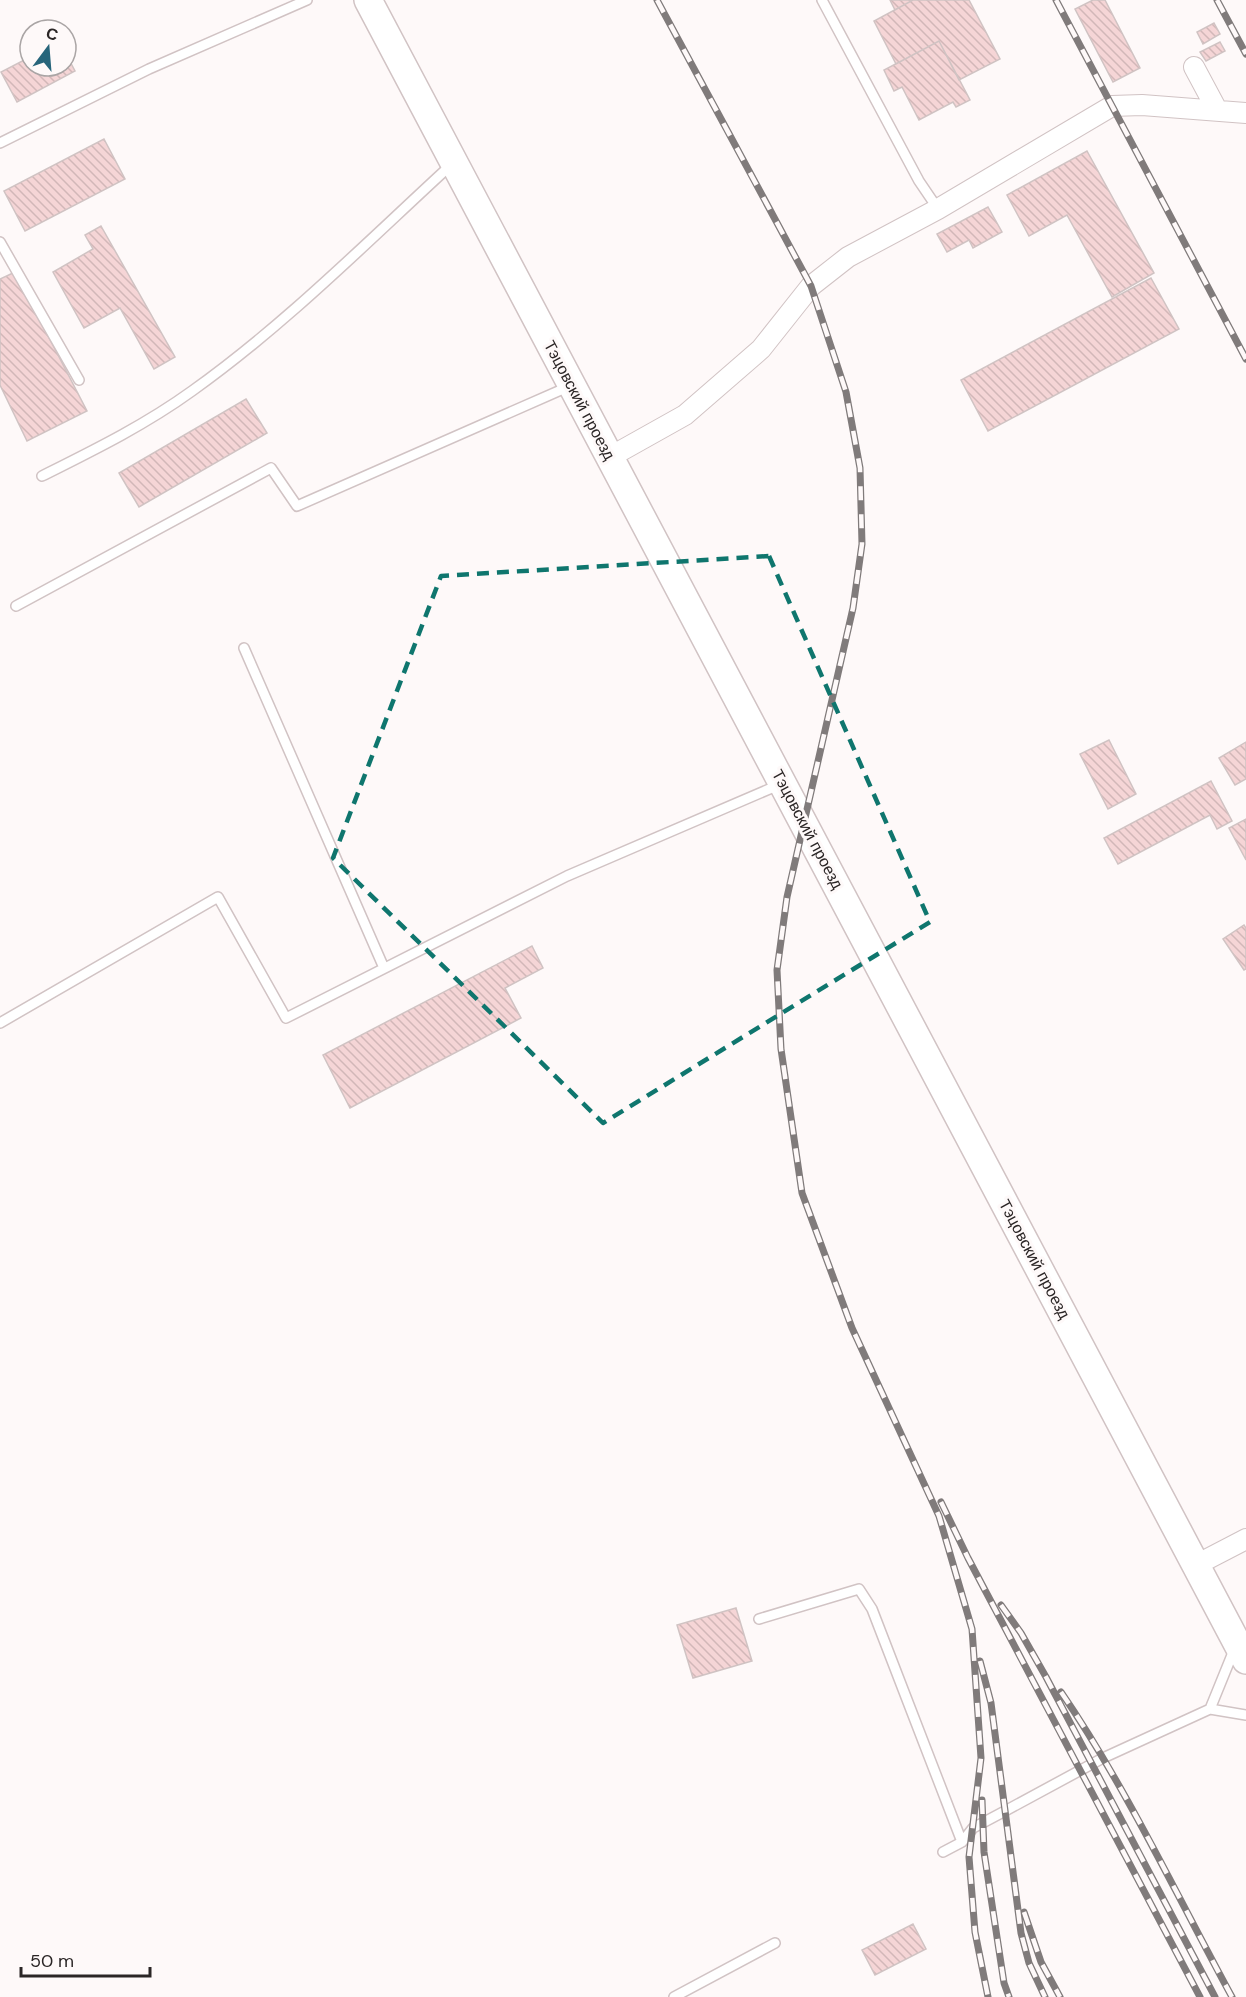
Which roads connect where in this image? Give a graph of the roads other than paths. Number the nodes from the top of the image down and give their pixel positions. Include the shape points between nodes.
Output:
1 (307, 0) edge
2 (368, 0) edge
3 (822, 0) edge
4 (1194, 67) dead end
5 (1217, 110) junction
6 (1246, 112) edge
7 (0, 143) edge
8 (454, 162) junction
9 (938, 208) junction
10 (0, 242) edge
11 (79, 380) dead end
12 (572, 385) junction
13 (610, 457) junction
14 (42, 476) dead end
15 (16, 606) dead end
16 (244, 648) dead end
17 (783, 783) junction
18 (384, 969) junction
19 (0, 1023) edge
20 (1246, 1539) edge
21 (1196, 1565) junction
22 (759, 1619) dead end
23 (1242, 1651) edge
24 (1210, 1709) junction
25 (1246, 1715) edge
26 (962, 1842) junction
27 (944, 1852) dead end
28 (775, 1942) dead end
29 (674, 1997) edge

1 - 7 lane via 149,69
2 - 8 street, Тэцовский проезд
3 - 9 lane via 919,181
4 - 5 street
5 - 6 street
5 - 9 street via 1112,106
8 - 12 street, Тэцовский проезд
8 - 14 lane via 283,319 193,390 131,431
9 - 13 street via 848,257 811,285 761,349 685,415
10 - 11 lane
12 - 13 street, Тэцовский проезд
12 - 15 lane via 297,506 270,468
13 - 17 street, Тэцовский проезд
16 - 18 lane
17 - 18 lane via 567,876
17 - 21 street, Тэцовский проезд
18 - 19 lane via 286,1018 218,897
20 - 21 street
21 - 23 street, Тэцовский проезд
22 - 26 lane via 859,1589 872,1609
23 - 24 lane
24 - 25 lane
24 - 26 lane via 1103,1758 973,1828
26 - 27 lane
28 - 29 lane

